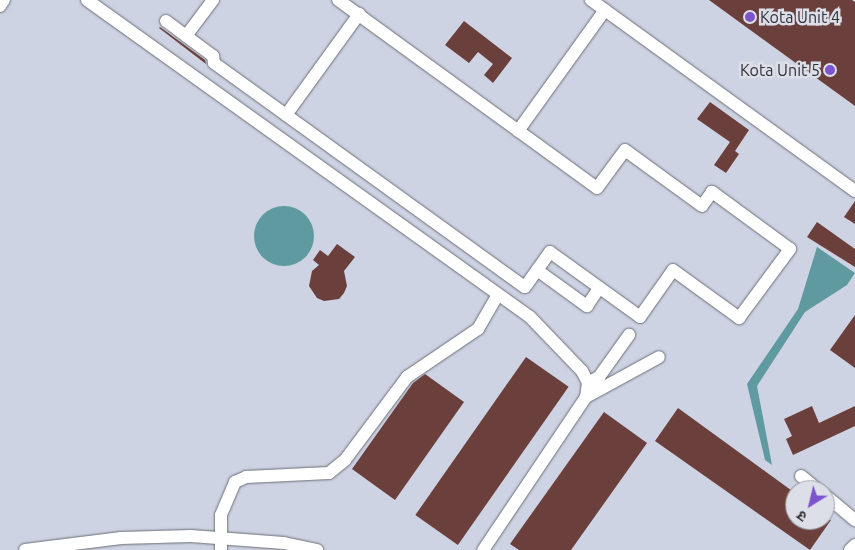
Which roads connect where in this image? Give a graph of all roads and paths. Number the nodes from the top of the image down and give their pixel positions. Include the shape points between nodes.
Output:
1 (4, 0) edge
2 (87, 0) edge
3 (213, 0) edge
4 (338, 0) edge
5 (591, 0) edge
6 (0, 6) edge
7 (606, 10) junction
8 (359, 14) junction
9 (166, 21) dead end
10 (186, 36) junction
11 (286, 115) junction
12 (518, 130) junction
13 (855, 191) edge
14 (537, 270) junction
15 (600, 288) junction
16 (498, 295) junction
17 (629, 335) dead end
18 (659, 357) dead end
19 (588, 383) junction
20 (586, 397) junction
21 (801, 476) dead end
22 (806, 480) edge
23 (835, 504) edge
24 (855, 520) edge
25 (220, 544) edge
26 (855, 545) edge
27 (25, 550) edge
28 (317, 550) edge
29 (483, 550) edge
30 (850, 550) edge

1 - 6 lane
2 - 16 lane
3 - 10 lane
4 - 8 lane
5 - 7 lane
7 - 12 lane
7 - 13 lane
8 - 11 lane
8 - 12 lane
9 - 10 lane
10 - 11 lane via 213,56 214,63
11 - 14 lane via 525,287
12 - 15 lane via 597,188 625,150 702,206 712,192 790,248 740,318 673,270 640,317
14 - 15 lane via 586,306
14 - 15 lane via 550,252
16 - 19 lane via 530,317 582,371
16 - 25 lane via 478,329 407,377 345,460 329,473 246,477 235,482 221,515
17 - 19 lane via 599,377
18 - 20 lane
19 - 20 lane
20 - 29 lane
21 - 22 lane
23 - 24 lane
25 - 27 lane via 121,538
25 - 28 lane via 284,543
26 - 30 lane

